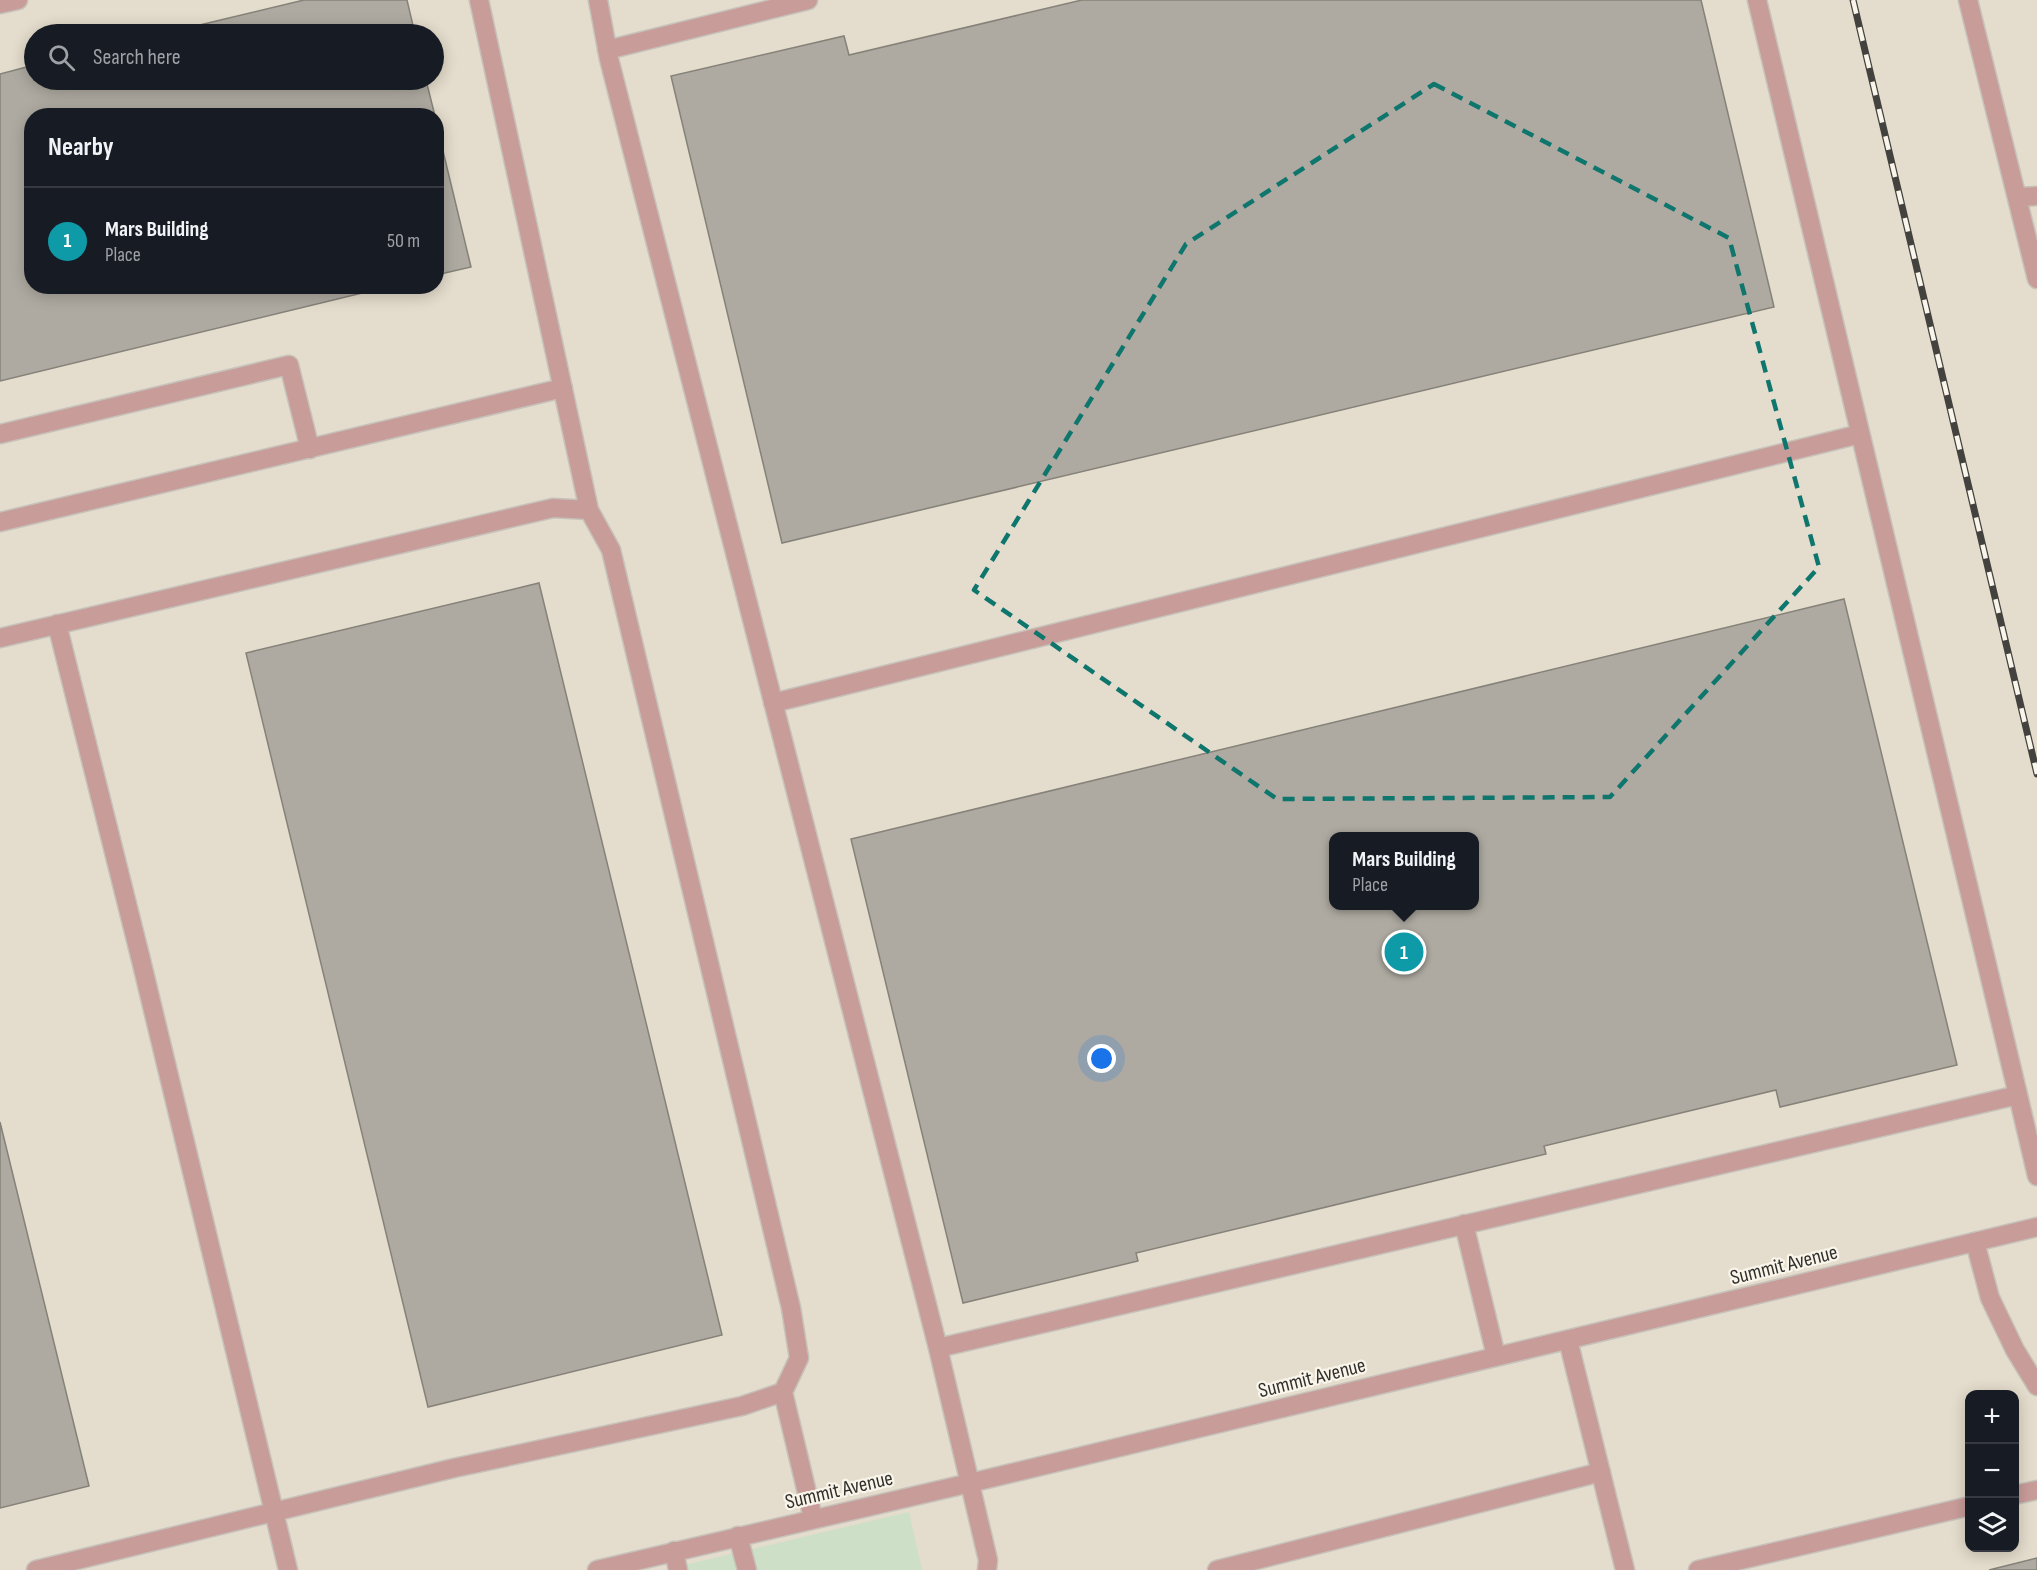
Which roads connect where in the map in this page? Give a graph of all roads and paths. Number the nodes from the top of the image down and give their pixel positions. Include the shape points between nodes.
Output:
1 (18, 0) edge
2 (478, 0) edge
3 (598, 0) edge
4 (808, 0) edge
5 (1757, 0) edge
6 (1968, 0) edge
7 (0, 4) edge
8 (607, 50) junction
9 (2037, 196) edge
10 (2016, 197) junction
11 (2037, 279) edge
12 (563, 388) junction
13 (0, 434) edge
14 (1860, 434) junction
15 (310, 449) junction
16 (589, 510) junction
17 (0, 522) edge
18 (57, 624) junction
19 (0, 638) edge
20 (773, 703) junction
21 (2018, 1095) junction
22 (2037, 1176) edge
23 (1464, 1224) junction
24 (2037, 1227) edge
25 (1974, 1242) junction
26 (1568, 1340) junction
27 (938, 1348) junction
28 (1496, 1356) junction
29 (2037, 1386) edge
30 (783, 1392) junction
31 (1601, 1472) junction
32 (970, 1483) junction
33 (2037, 1490) edge
34 (2019, 1494) edge
35 (1965, 1507) edge
36 (273, 1511) junction
37 (813, 1518) junction
38 (738, 1536) junction
39 (674, 1551) junction
40 (36, 1570) edge
41 (288, 1570) edge
42 (597, 1570) edge
43 (678, 1570) edge
44 (747, 1570) edge
45 (987, 1570) edge
46 (1217, 1570) edge
47 (1625, 1570) edge
48 (1698, 1570) edge

1 - 7 street
2 - 12 street
3 - 8 street
4 - 8 street
5 - 14 street
6 - 10 street
8 - 20 street
9 - 10 street
10 - 11 street
12 - 15 street
12 - 16 street
13 - 15 street via 289,365
14 - 20 street
14 - 21 street
15 - 17 street
16 - 18 street via 553,508
16 - 30 street via 611,550 791,1308 799,1358
18 - 19 street
18 - 36 street
20 - 27 street
21 - 22 street
21 - 23 street
23 - 27 street
23 - 28 street
24 - 25 street, Summit Avenue
25 - 26 street, Summit Avenue
25 - 29 street via 1990,1298
26 - 28 street, Summit Avenue
26 - 31 street
27 - 32 street
28 - 32 street, Summit Avenue
30 - 36 street via 742,1406
30 - 37 street
31 - 46 street
31 - 47 street
32 - 37 street, Summit Avenue
32 - 45 street
33 - 34 street
35 - 48 street
36 - 40 street
36 - 41 street
37 - 38 street, Summit Avenue
38 - 39 street, Summit Avenue
38 - 44 street
39 - 42 street, Summit Avenue
39 - 43 street

